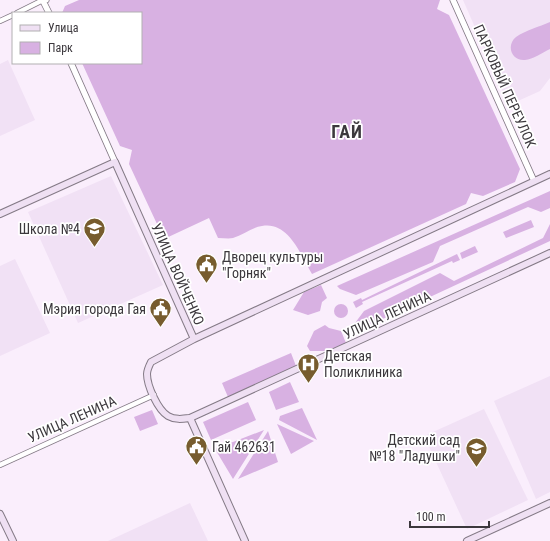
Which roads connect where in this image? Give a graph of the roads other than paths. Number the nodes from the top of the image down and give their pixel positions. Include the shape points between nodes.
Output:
1 (44, 0) edge
2 (453, 0) edge
3 (19, 12) edge
4 (49, 12) edge
5 (12, 15) edge
6 (0, 21) edge
7 (71, 64) edge
8 (114, 162) junction
9 (550, 174) edge
10 (534, 181) junction
11 (0, 214) edge
12 (550, 253) edge
13 (194, 339) junction
14 (154, 395) junction
15 (190, 418) junction
16 (0, 465) edge
17 (550, 503) edge
18 (0, 514) edge
19 (12, 541) edge
20 (245, 541) edge
21 (467, 541) edge

1 - 3 street
1 - 4 street
2 - 10 street, ПАРКОВЫЙ ПЕРЕУЛОК
5 - 6 street
7 - 8 street, УЛИЦА ВОЙЧЕНКО
8 - 11 main road
8 - 13 main road, УЛИЦА ВОЙЧЕНКО
9 - 10 main road
10 - 13 main road
12 - 15 main road, УЛИЦА ЛЕНИНА
13 - 14 main road, УЛИЦА ВОЙЧЕНКО via 151,362 147,376
14 - 15 main road, УЛИЦА ВОЙЧЕНКО via 167,415 180,419
14 - 16 street, УЛИЦА ЛЕНИНА
15 - 20 main road
17 - 21 main road
18 - 19 main road

